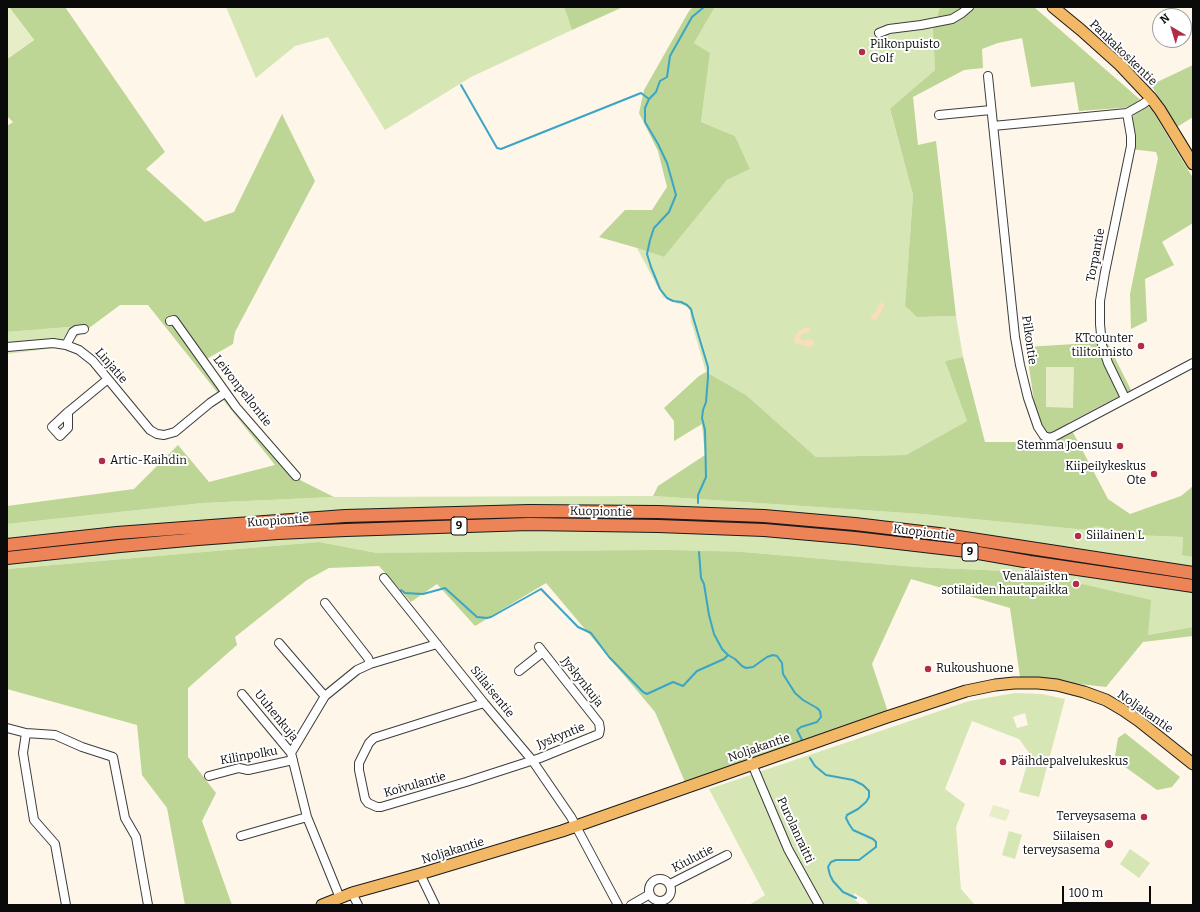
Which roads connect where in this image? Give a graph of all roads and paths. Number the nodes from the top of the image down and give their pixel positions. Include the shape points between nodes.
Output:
1 (969, 7) edge
2 (1055, 7) edge
3 (879, 34) dead end
4 (988, 76) dead end
5 (1151, 98) junction
6 (991, 110) junction
7 (1127, 114) junction
8 (939, 115) dead end
9 (993, 126) junction
10 (1193, 164) edge
11 (170, 321) dead end
12 (84, 329) dead end
13 (66, 345) junction
14 (7, 347) edge
15 (1193, 363) edge
16 (108, 379) junction
17 (225, 393) junction
18 (1125, 398) junction
19 (68, 412) dead end
20 (296, 476) dead end
21 (7, 545) edge
22 (7, 558) edge
23 (1193, 573) edge
24 (384, 578) dead end
25 (1150, 580) junction
26 (1193, 586) edge
27 (1193, 594) edge
28 (325, 603) dead end
29 (279, 643) dead end
30 (437, 644) junction
31 (370, 664) junction
32 (518, 671) dead end
33 (242, 694) dead end
34 (325, 696) junction
35 (484, 703) junction
36 (7, 728) edge
37 (26, 733) junction
38 (599, 734) joint
39 (292, 757) junction
40 (532, 760) junction
41 (752, 764) junction
42 (1193, 764) edge
43 (209, 776) dead end
44 (307, 817) junction
45 (576, 826) junction
46 (242, 836) dead end
47 (727, 855) dead end
48 (420, 874) junction
49 (670, 884) junction
50 (352, 893) junction
51 (650, 894) junction
52 (340, 898) junction
53 (66, 905) edge
54 (148, 905) edge
55 (322, 905) edge
56 (358, 905) edge
57 (435, 905) edge
58 (618, 905) edge
59 (631, 905) edge
60 (819, 905) edge

1 - 3 street via 952,19 889,29
2 - 5 main road, Pankakoskentie via 1120,65
4 - 6 street, Pilkontie
5 - 7 street
5 - 10 main road, Pankakoskentie
6 - 8 street
6 - 9 street, Pilkontie
7 - 9 street
7 - 18 street, Torpantie via 1131,146 1100,301 1102,345
9 - 18 street, Pilkontie via 1015,337 1028,398 1038,427 1044,436 1050,438
11 - 17 street, Leivonpellontie via 174,320
12 - 13 street via 73,332
13 - 14 street, Linjatie via 53,343
13 - 16 street, Linjatie via 89,357
15 - 18 street, Pilkontie
16 - 17 street, Linjatie via 150,430 164,435 175,432
16 - 19 street
17 - 20 street, Leivonpellontie
21 - 23 highway, Kuopiontie / 9 via 117,532 345,516 529,511 658,512 764,516 855,524 939,534
22 - 25 highway, Kuopiontie / 9 via 278,533 530,524 658,526 764,530 856,538 967,551
24 - 30 street, Siilaisentie
25 - 26 highway, Kuopiontie / 9
25 - 27 highway via 1159,587
28 - 31 street
29 - 34 street
30 - 31 street
30 - 35 street, Siilaisentie
31 - 34 street via 357,670
32 - 38 street, Jyskynkuja via 541,650 599,723
33 - 39 street, Uuhenkuja
34 - 39 street
35 - 40 street, Siilaisentie
35 - 40 street, Koivulantie via 374,738 359,763 365,799 368,803 381,807
36 - 37 street
37 - 53 street via 23,753 34,820 55,844
37 - 54 street via 54,735 113,757 125,818 136,837
38 - 40 street, Jyskyntie
39 - 43 street, Kilinpolku via 248,770 239,768
39 - 44 street
40 - 45 street, Siilaisentie
41 - 42 main road, Noljakantie via 966,691 1014,683 1057,685 1106,700 1145,725
41 - 45 main road, Noljakantie
41 - 60 street, Purolanraitti via 788,849
44 - 46 street
44 - 52 street
45 - 48 main road, Noljakantie
45 - 58 street, Siilaisentie
47 - 49 street, Kiulutie
48 - 50 main road, Noljakantie
48 - 57 street
49 - 51 street via 664,879 656,880 650,885
49 - 51 street via 670,894 666,899 656,900
50 - 52 main road, Noljakantie
50 - 56 street
51 - 59 street
52 - 55 main road, Noljakantie

